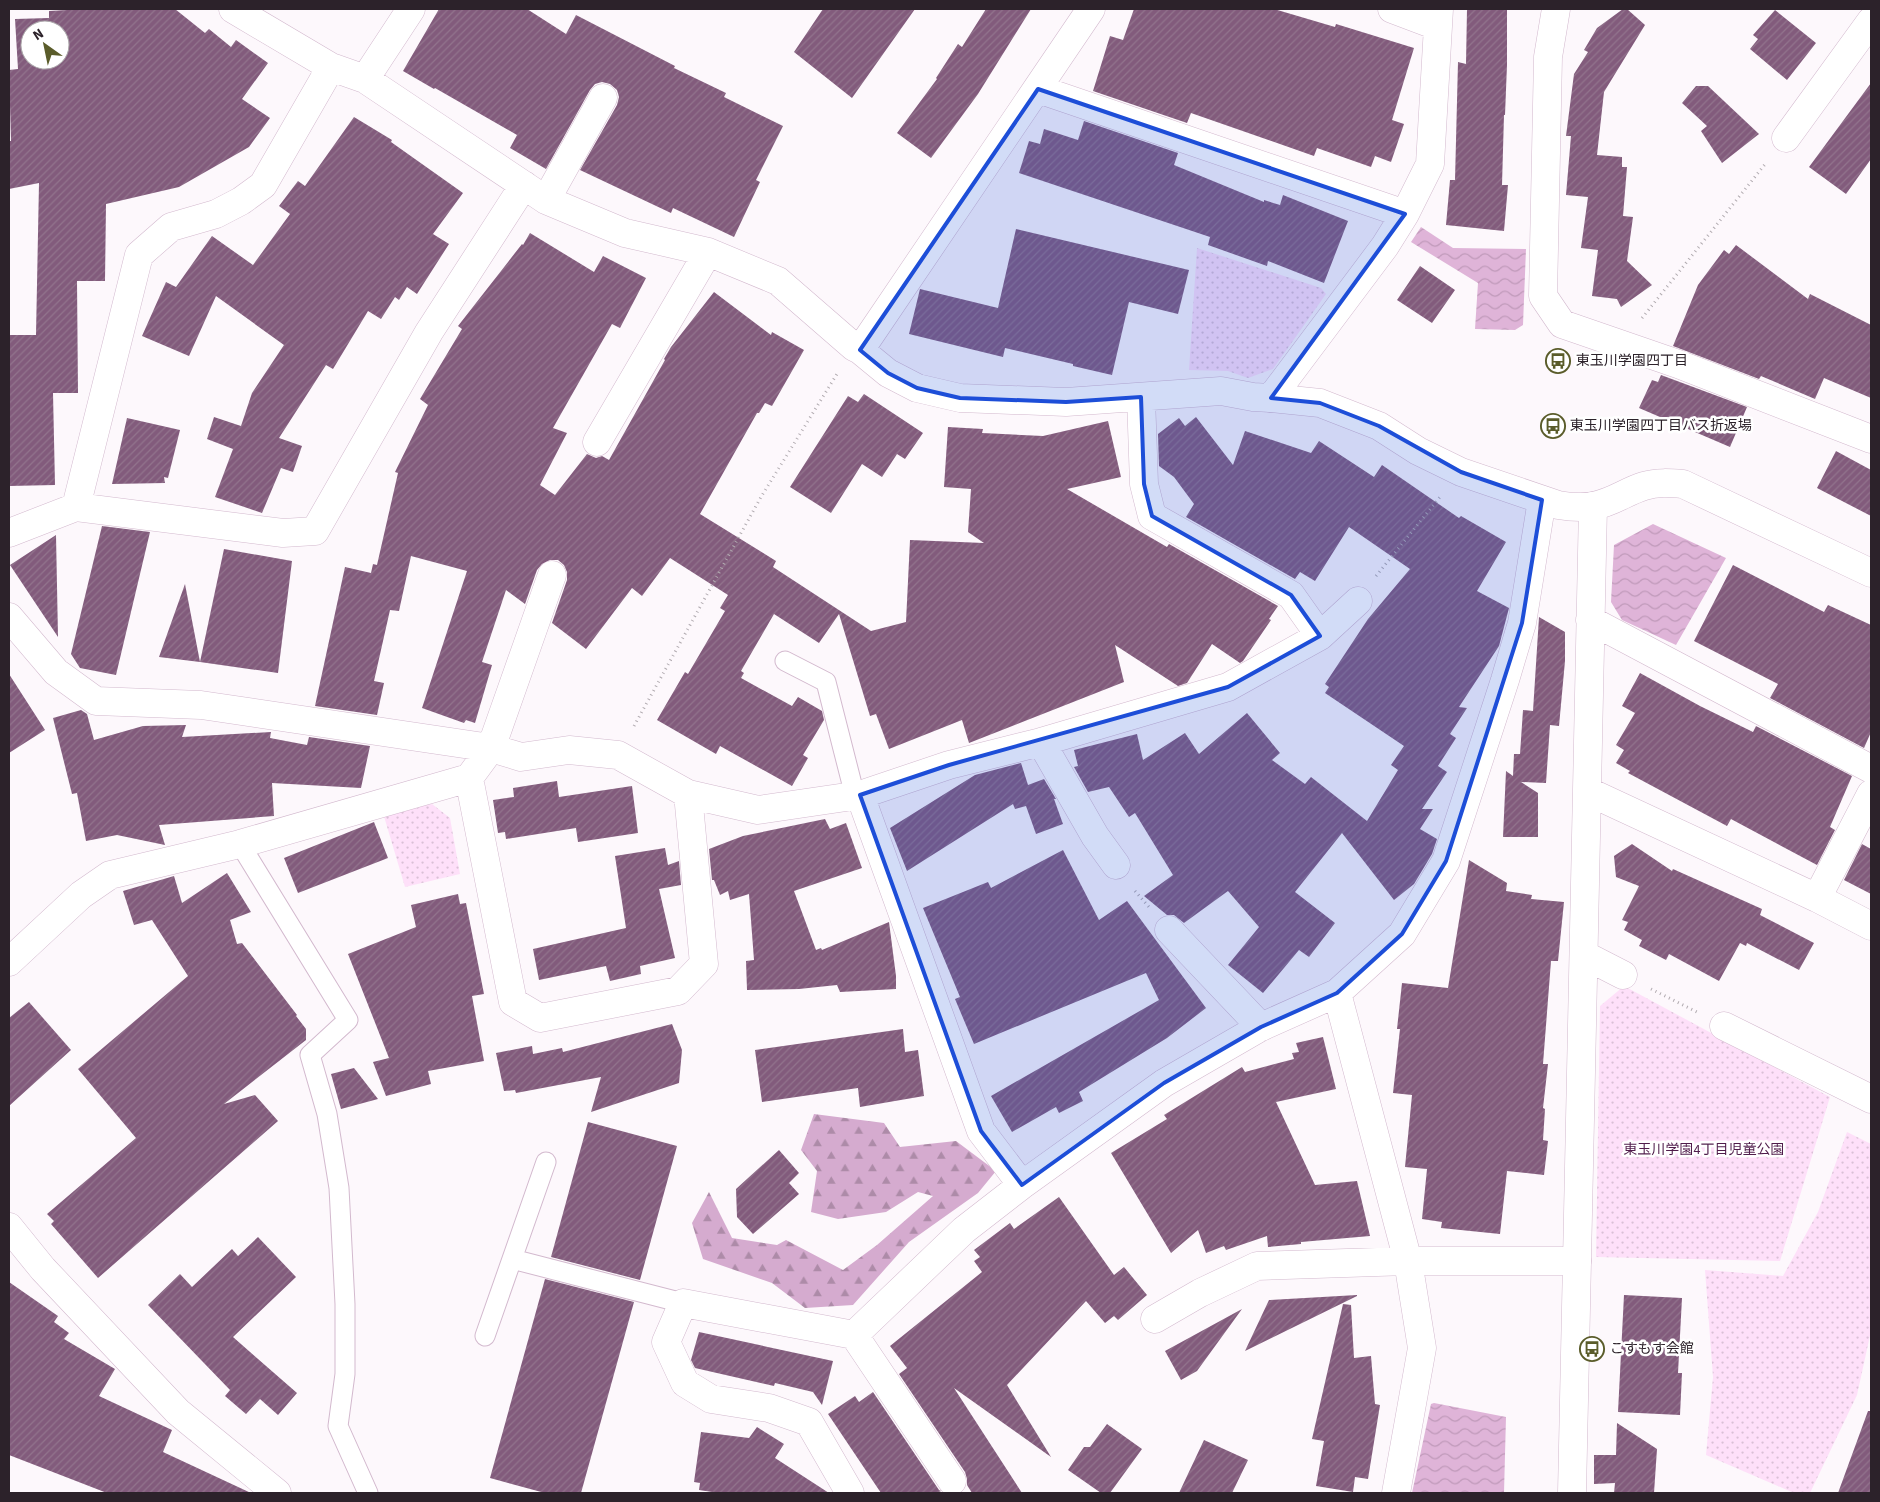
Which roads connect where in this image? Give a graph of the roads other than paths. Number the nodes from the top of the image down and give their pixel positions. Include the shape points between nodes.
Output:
1 (233, 9) edge
2 (411, 9) edge
3 (1091, 9) edge
4 (1392, 9) edge
5 (1556, 9) edge
6 (1438, 17) edge
7 (1871, 21) edge
8 (331, 67) junction
9 (365, 79) junction
10 (1038, 89) junction
11 (603, 98) dead end
12 (1786, 138) road end
13 (535, 192) junction
14 (1405, 214) junction
15 (708, 252) junction
16 (857, 348) junction
17 (1141, 397) junction
18 (1272, 398) junction
19 (1871, 439) edge
20 (597, 442) dead end
21 (1542, 500) junction
22 (1592, 506) junction
23 (76, 507) junction
24 (9, 533) edge
25 (1871, 573) edge
26 (552, 575) dead end
27 (1358, 601) dead end
28 (9, 617) edge
29 (1590, 620) junction
30 (1320, 636) junction
31 (785, 661) dead end
32 (1041, 742) junction
33 (491, 748) junction
34 (1871, 768) edge
35 (469, 778) junction
36 (1587, 791) junction
37 (688, 794) junction
38 (1871, 794) edge
39 (858, 796) junction
40 (240, 844) junction
41 (1116, 865) road end
42 (1817, 898) junction
43 (1871, 926) edge
44 (1170, 930) road end
45 (1584, 956) junction
46 (9, 962) edge
47 (1623, 975) road end
48 (1337, 993) junction
49 (1262, 1026) junction
50 (1724, 1026) road end
51 (1871, 1098) edge
52 (546, 1162) dead end
53 (1022, 1185) junction
54 (9, 1227) edge
55 (512, 1259) junction
56 (1408, 1261) junction
57 (1577, 1261) junction
58 (683, 1303) junction
59 (1155, 1319) dead end
60 (854, 1335) junction
61 (485, 1336) dead end
62 (952, 1481) dead end
63 (277, 1493) edge
64 (368, 1493) edge
65 (850, 1493) edge
66 (1396, 1493) edge
67 (1572, 1493) edge

1 - 8 street
2 - 9 street
3 - 10 street
4 - 6 street
5 - 19 street via 1548,56 1543,296 1562,324
6 - 14 street via 1430,164
7 - 12 street
8 - 9 street
8 - 23 street via 263,185 216,214 171,228 139,255
9 - 13 street
10 - 14 street
10 - 16 street
11 - 13 street
13 - 15 street via 625,233
13 - 23 street via 429,332 315,531 283,533
14 - 18 street via 1386,246
15 - 16 street via 778,281
15 - 20 street
16 - 17 street via 888,373 917,388 960,398 1066,402
17 - 18 street via 1220,391
17 - 30 street via 1144,484 1152,516 1291,595
18 - 21 street via 1320,403 1379,426 1418,451 1461,472
21 - 22 street via 1574,507
21 - 48 street via 1522,623 1446,861 1402,934
22 - 25 street via 1645,485 1683,484
22 - 29 street
23 - 24 street
26 - 33 street
27 - 30 street
28 - 33 street via 56,672 96,702 201,705
29 - 34 street
29 - 36 street
30 - 32 street via 1228,687
31 - 39 lane via 826,682
32 - 39 street via 949,766
32 - 41 street via 1095,836
33 - 35 street
33 - 37 street via 521,757 568,750 618,755
35 - 37 street via 513,1002 540,1018 678,990 704,964
35 - 40 street
36 - 42 street
36 - 45 street
37 - 39 street via 758,810
38 - 42 street
39 - 53 street via 981,1131
40 - 46 street via 110,875 81,895
40 - 64 lane via 348,1020 310,1055 327,1114 339,1188 346,1374 338,1426
42 - 43 street
44 - 49 street
45 - 47 street
45 - 57 street
48 - 49 street
48 - 56 street
49 - 53 street via 1164,1083
50 - 51 street
52 - 55 lane
53 - 60 street via 964,1230
54 - 63 street via 43,1269 178,1412
55 - 58 lane
55 - 61 lane
56 - 57 street
56 - 59 street via 1256,1266
56 - 66 street via 1422,1348
57 - 67 street
58 - 60 street
58 - 65 street via 666,1342 685,1383 711,1399 769,1408 809,1422
60 - 62 street

